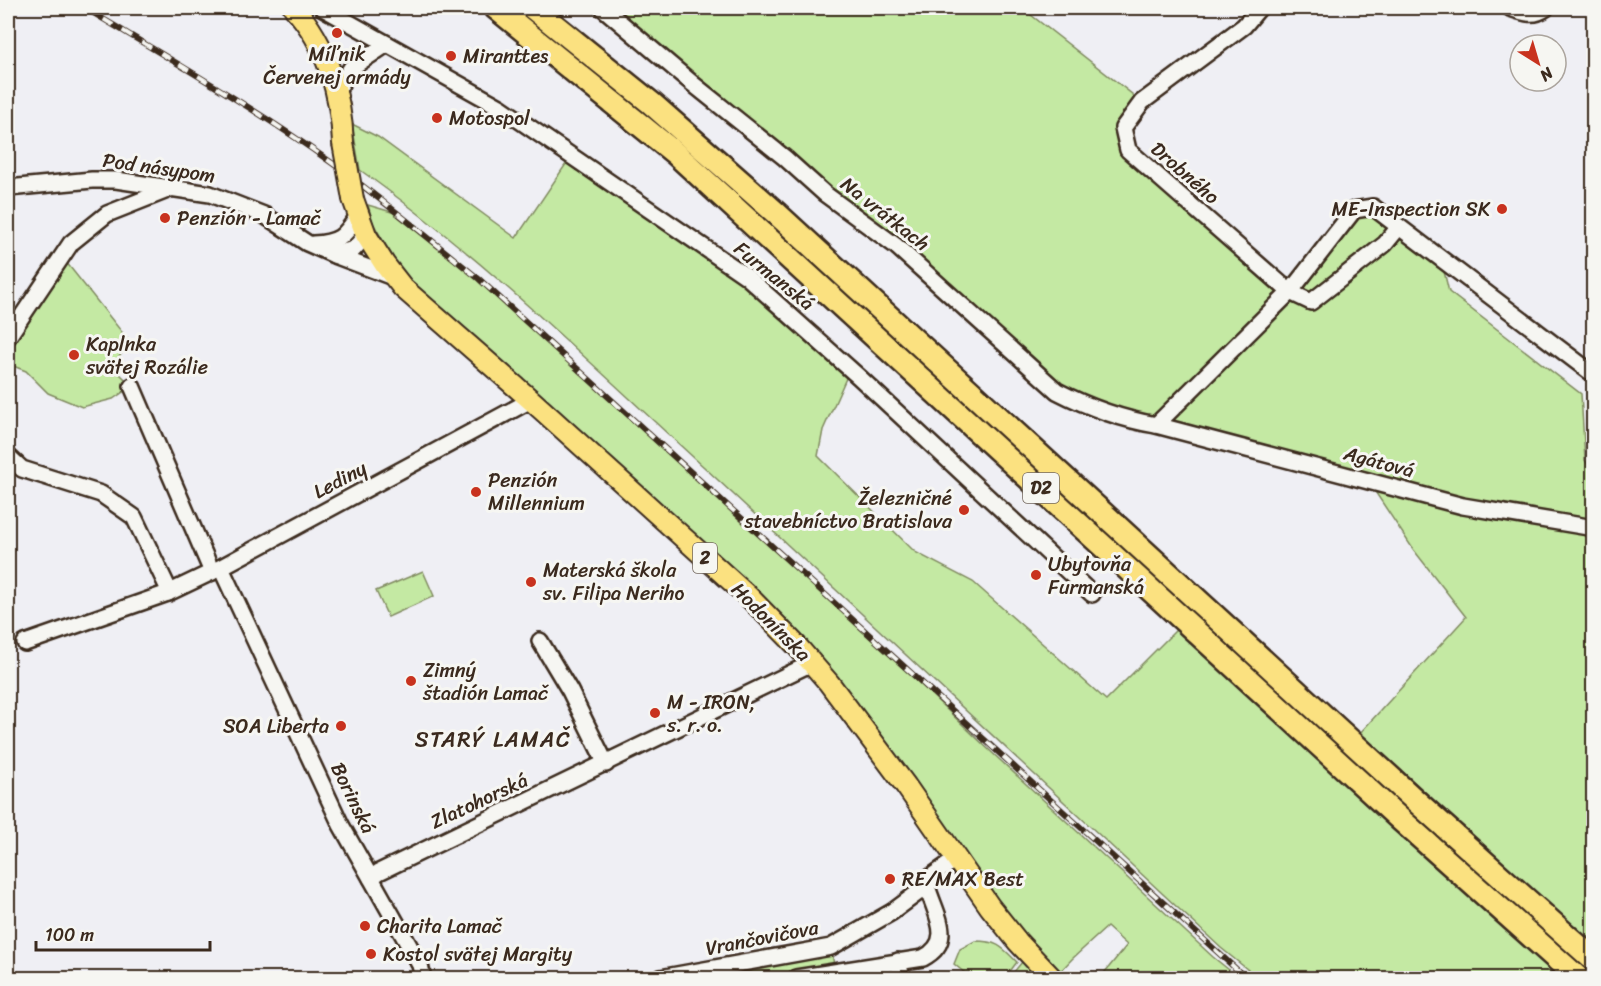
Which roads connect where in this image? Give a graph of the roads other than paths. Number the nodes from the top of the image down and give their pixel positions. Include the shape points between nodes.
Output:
1 (294, 8) edge
2 (323, 8) edge
3 (496, 8) edge
4 (533, 8) edge
5 (603, 8) edge
6 (1259, 8) edge
7 (1510, 8) edge
8 (1546, 8) edge
9 (387, 44) junction
10 (336, 92) junction
11 (174, 187) junction
12 (8, 188) edge
13 (356, 208) junction
14 (1399, 227) junction
15 (345, 235) junction
16 (366, 235) junction
17 (312, 244) junction
18 (334, 255) junction
19 (395, 278) junction
20 (1290, 292) junction
21 (8, 337) edge
22 (1593, 367) edge
23 (132, 386) dead end
24 (531, 400) junction
25 (1156, 425) junction
26 (8, 456) edge
27 (1593, 528) edge
28 (216, 570) junction
29 (168, 593) junction
30 (1092, 594) dead end
31 (540, 641) dead end
32 (25, 643) dead end
33 (812, 663) junction
34 (606, 764) junction
35 (956, 859) junction
36 (371, 878) junction
37 (927, 886) junction
38 (1593, 960) edge
39 (898, 961) junction
40 (423, 978) edge
41 (660, 978) edge
42 (796, 978) edge
43 (902, 978) edge
44 (1052, 978) edge
45 (1578, 978) edge

1 - 10 main road, 2 via 319,44
2 - 9 street, Furmanská
3 - 45 highway, D2 via 676,154
4 - 38 highway, D2 via 651,103 750,190
5 - 25 street, Na vrátkach via 825,194 896,246 1058,391 1121,419
6 - 20 street, Drobného via 1244,26 1142,102 1123,128 1128,150
7 - 8 street via 1529,15
9 - 10 street via 351,68
9 - 30 street, Furmanská via 500,107 746,276
10 - 13 main road, 2, bridge
11 - 12 street, Pod násypom via 92,180
11 - 17 street, Pod násypom via 238,203
11 - 21 street via 107,214 71,243
13 - 15 street
13 - 16 main road, Hodonínska / 2
14 - 20 street via 1385,244 1311,302
14 - 20 street via 1373,207 1354,210
14 - 22 street via 1589,371
15 - 16 street
15 - 17 street via 332,243
16 - 18 street via 354,249
16 - 19 main road, Hodonínska / 2
17 - 18 street, Pod násypom
18 - 19 street, Pod násypom
19 - 24 main road, Hodonínska / 2
20 - 25 street
23 - 28 street, Borinská
24 - 28 street, Lediny
24 - 33 main road, Hodonínska / 2 via 749,597
25 - 27 street, Agátová via 1463,506
26 - 29 street via 22,469 101,494 134,517
28 - 29 street, Lediny
28 - 36 street, Borinská
29 - 32 street, Lediny
31 - 34 street
33 - 34 street, Zlatohorská
33 - 35 main road, Hodonínska / 2
34 - 36 street, Zlatohorská
35 - 37 street, Vrančovičova via 932,876
35 - 44 main road, Hodonínska / 2 via 1018,942
36 - 40 street, Borinská via 420,965
37 - 39 street via 942,934 939,945 923,958
37 - 41 street, Vrančovičova via 892,912 831,947
39 - 42 street
39 - 43 street

